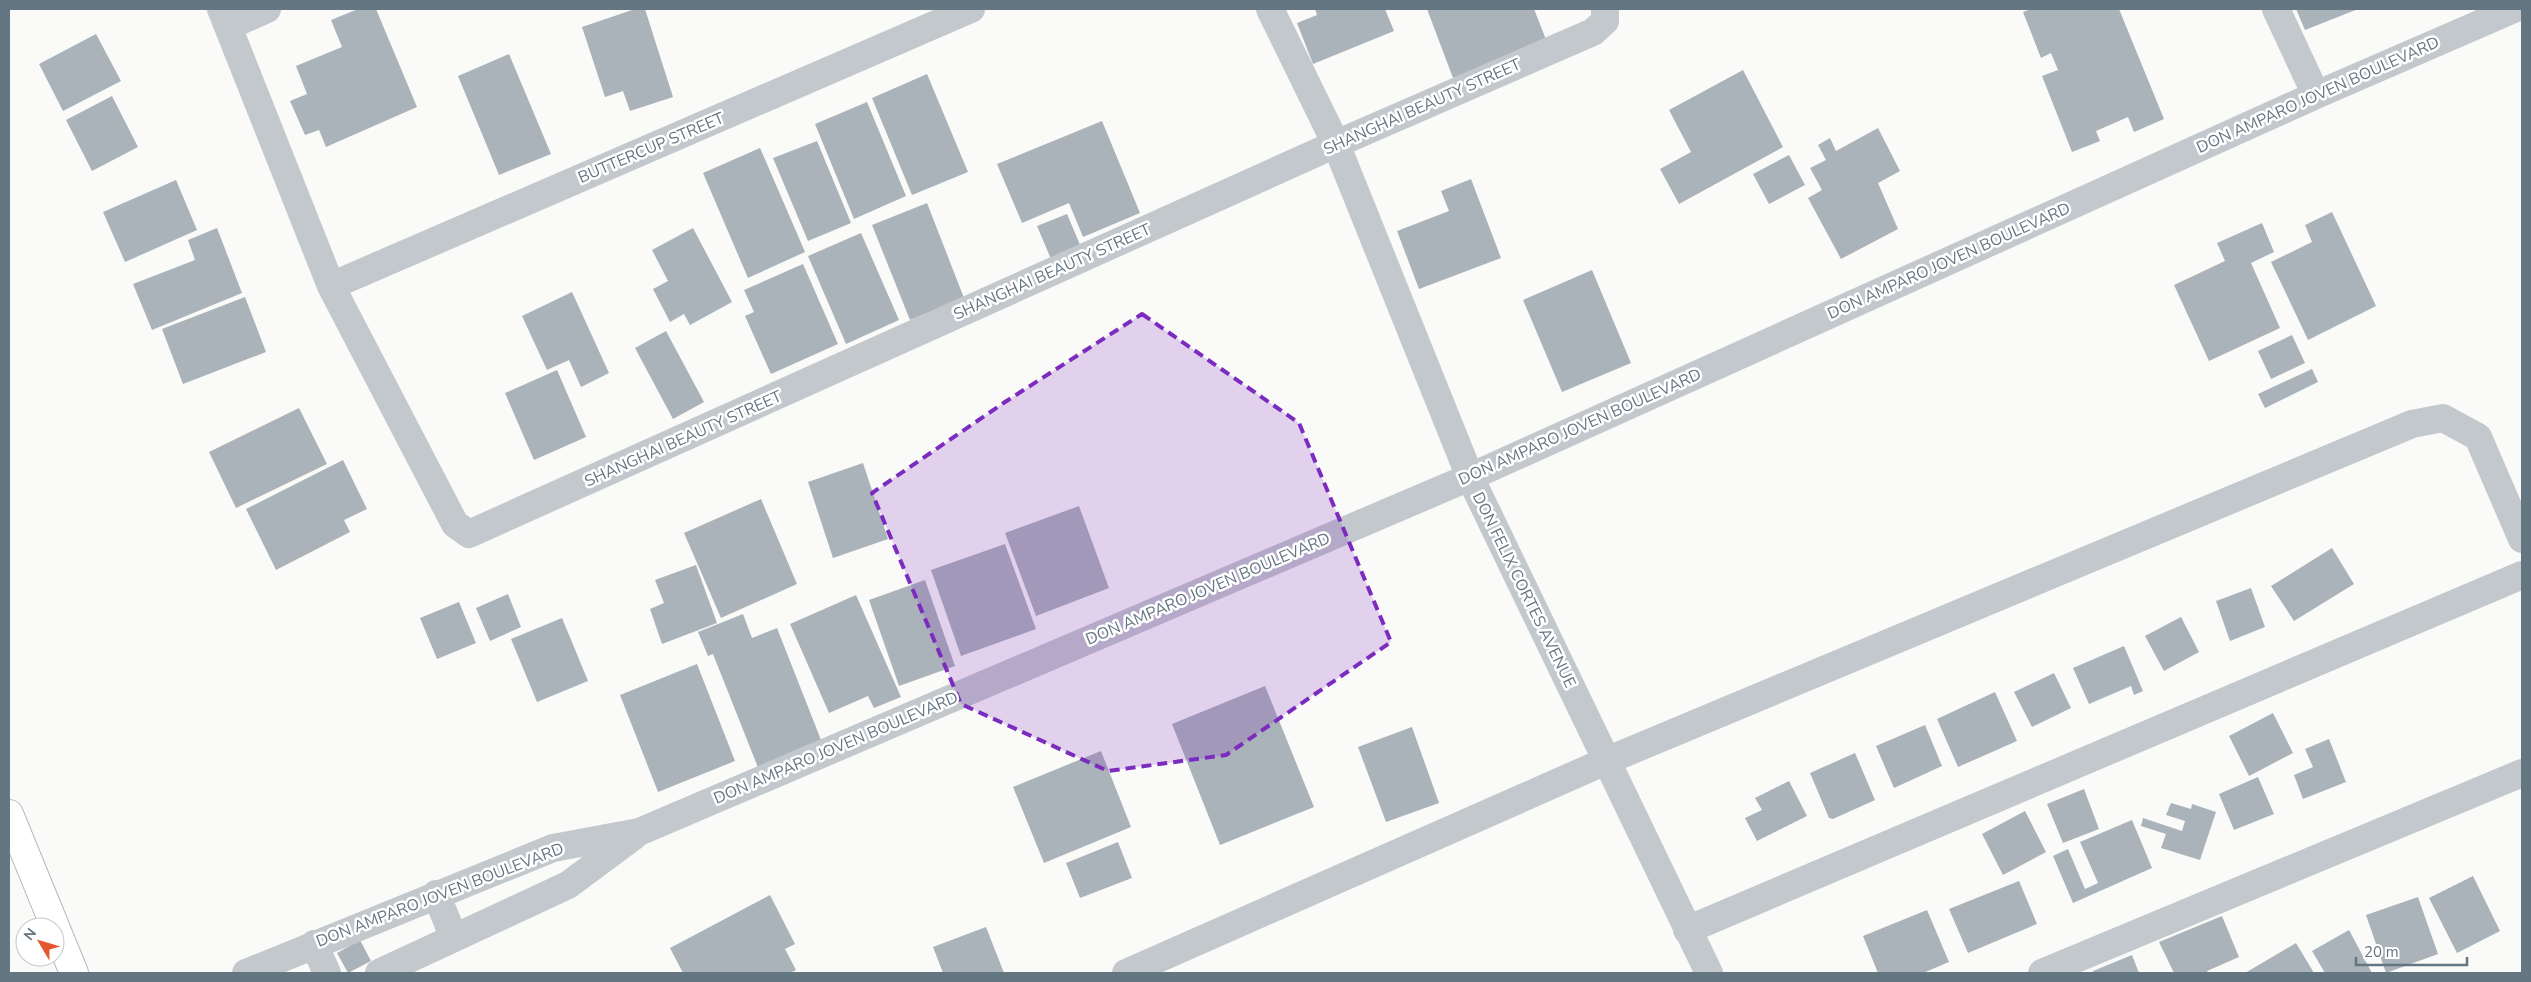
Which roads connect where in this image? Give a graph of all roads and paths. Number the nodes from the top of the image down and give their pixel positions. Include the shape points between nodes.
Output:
1 (267, 9) edge
2 (971, 9) edge
3 (1270, 9) edge
4 (1605, 9) edge
5 (2276, 9) edge
6 (2514, 9) edge
7 (225, 17) edge
8 (2316, 95) junction
9 (1336, 144) junction
10 (331, 286) junction
11 (1470, 477) junction
12 (2522, 539) edge
13 (2522, 575) edge
14 (1606, 760) junction
15 (2522, 773) edge
16 (9, 814) edge
17 (639, 832) junction
18 (436, 894) junction
19 (1687, 930) junction
20 (454, 938) junction
21 (314, 944) junction
22 (74, 973) edge
23 (246, 973) edge
24 (327, 973) edge
25 (379, 973) edge
26 (1126, 973) edge
27 (1708, 973) edge
28 (2042, 973) edge

1 - 7 street
2 - 10 street, BUTTERCUP STREET
3 - 9 street, DON FELIX CORTES AVENUE
4 - 9 street, SHANGHAI BEAUTY STREET via 1605,21 1593,32
5 - 8 street
6 - 8 street, DON AMPARO JOVEN BOULEVARD
7 - 10 street
8 - 11 street, DON AMPARO JOVEN BOULEVARD
9 - 10 street, SHANGHAI BEAUTY STREET via 469,534 455,524
9 - 11 street, DON FELIX CORTES AVENUE
11 - 14 street, DON FELIX CORTES AVENUE
11 - 17 street, DON AMPARO JOVEN BOULEVARD
12 - 14 street via 2478,437 2443,418 2412,424
13 - 19 street
14 - 19 street, DON FELIX CORTES AVENUE
14 - 26 street
15 - 28 street
16 - 22 main road
17 - 18 street, DON AMPARO JOVEN BOULEVARD via 553,848
17 - 20 street, DON AMPARO JOVEN BOULEVARD via 568,885
18 - 20 street
18 - 21 street, DON AMPARO JOVEN BOULEVARD
19 - 27 street, DON FELIX CORTES AVENUE
20 - 25 street, DON AMPARO JOVEN BOULEVARD
21 - 23 street, DON AMPARO JOVEN BOULEVARD
21 - 24 street

